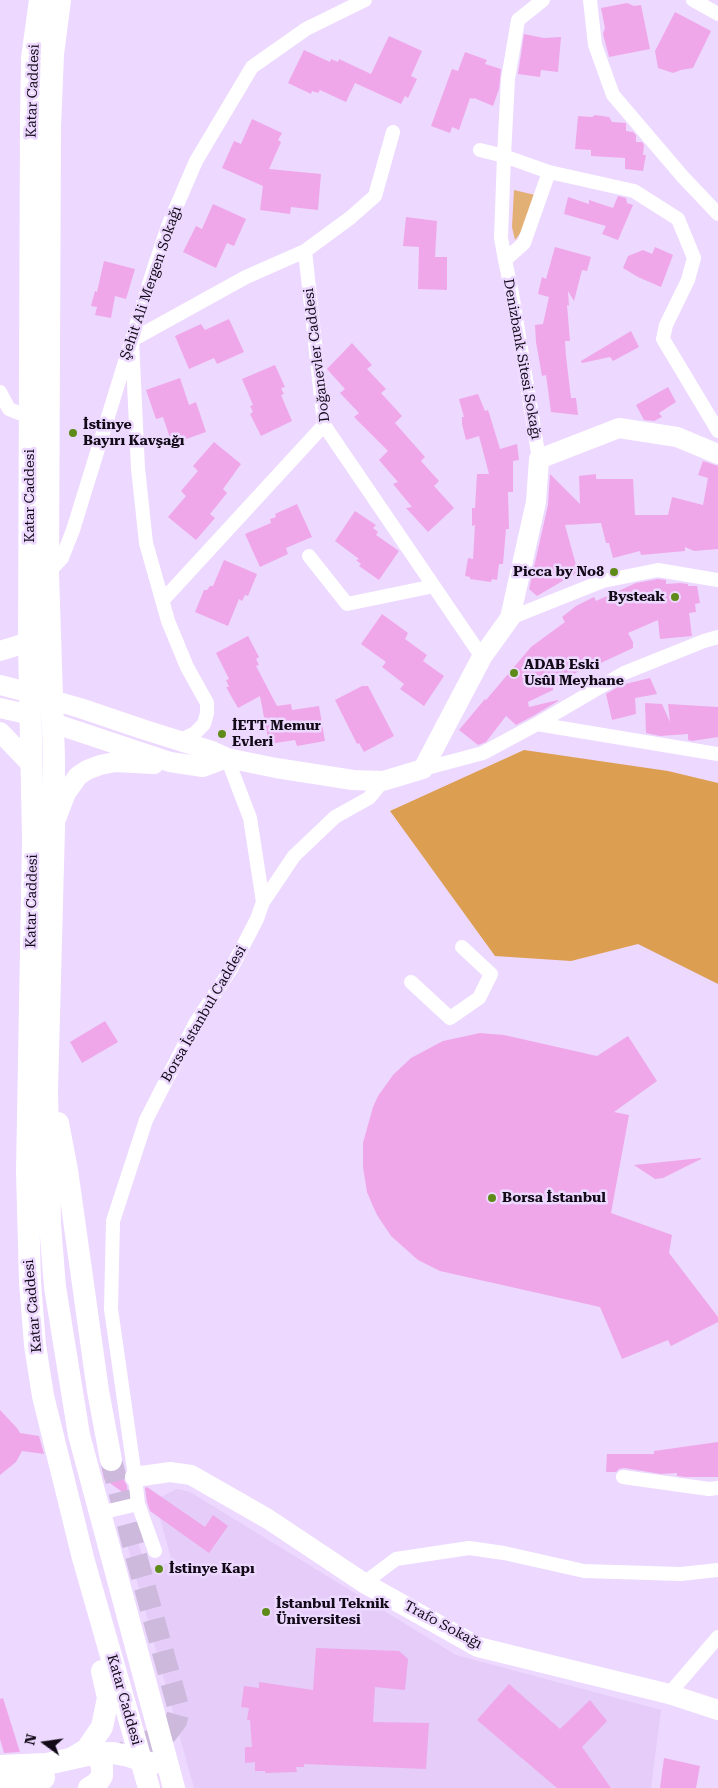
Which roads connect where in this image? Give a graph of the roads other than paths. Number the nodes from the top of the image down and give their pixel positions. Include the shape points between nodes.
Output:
1 (40, 0) edge
2 (60, 0) edge
3 (365, 0) edge
4 (542, 0) edge
5 (580, 0) edge
6 (590, 0) edge
7 (693, 0) edge
8 (718, 14) edge
9 (595, 45) junction
10 (393, 132) dead end
11 (480, 150) dead end
12 (504, 156) junction
13 (549, 172) junction
14 (718, 214) edge
15 (305, 251) junction
16 (505, 260) junction
17 (132, 340) junction
18 (0, 392) edge
19 (39, 412) junction
20 (324, 425) junction
21 (718, 431) edge
22 (718, 454) edge
23 (539, 459) junction
24 (309, 556) dead end
25 (48, 573) junction
26 (718, 580) edge
27 (434, 586) junction
28 (163, 600) junction
29 (510, 618) junction
30 (718, 637) edge
31 (29, 642) junction
32 (0, 651) edge
33 (482, 657) junction
34 (0, 685) edge
35 (30, 693) junction
36 (52, 700) junction
37 (0, 708) edge
38 (31, 715) junction
39 (52, 723) junction
40 (537, 724) junction
41 (0, 732) edge
42 (179, 741) junction
43 (718, 754) edge
44 (227, 758) junction
45 (170, 762) junction
46 (31, 764) junction
47 (423, 768) junction
48 (383, 781) junction
49 (54, 828) junction
50 (263, 902) junction
51 (462, 947) dead end
52 (411, 982) dead end
53 (47, 1090) junction
54 (112, 1460) tunnel mouth
55 (58, 1462) junction
56 (136, 1477) junction
57 (624, 1478) dead end
58 (718, 1488) edge
59 (138, 1504) junction
60 (100, 1514) junction
61 (73, 1521) junction
62 (155, 1551) dead end
63 (718, 1570) edge
64 (364, 1583) junction
65 (100, 1621) junction
66 (718, 1637) edge
67 (669, 1694) junction
68 (718, 1710) edge
69 (141, 1760) junction
70 (0, 1766) edge
71 (85, 1766) edge
72 (172, 1781) edge
73 (0, 1782) edge
74 (149, 1788) edge

1 - 19 main road, Katar Caddesi via 32,58 31,120
2 - 19 main road, Katar Caddesi via 53,54
3 - 17 street, Şehit Ali Mergen Sokağı via 306,29 252,68 196,160 168,226
4 - 12 street, Denizbank Sitesi Sokağı via 518,20 508,79
5 - 9 street
6 - 9 street
7 - 8 street
9 - 14 street via 613,94
10 - 15 street via 375,196
11 - 12 street
12 - 13 street
12 - 16 street, Denizbank Sitesi Sokağı via 501,238
13 - 16 street, Denizbank Sitesi Sokağı via 524,243
13 - 21 street via 634,192 678,219 694,258 663,339
15 - 17 street via 246,277
15 - 20 street, Doğanevler Caddesi
16 - 23 street, Denizbank Sitesi Sokağı
17 - 25 street, Şehit Ali Mergen Sokağı via 73,530 62,558
17 - 28 street via 138,468 146,543
18 - 19 street via 10,409
19 - 25 main road, Katar Caddesi
19 - 31 main road, Katar Caddesi
20 - 27 street, Doğanevler Caddesi
20 - 28 street
22 - 23 street via 677,437 619,428
23 - 29 street via 536,502
24 - 27 street via 347,604
25 - 36 main road, Katar Caddesi
26 - 29 street via 658,570 602,581
27 - 33 street, Doğanevler Caddesi
28 - 42 street via 187,667 207,702 204,724
29 - 33 street
30 - 40 street via 624,673
31 - 32 street
31 - 35 main road, Katar Caddesi
33 - 47 street
34 - 35 street
35 - 36 main road
35 - 38 main road, Katar Caddesi
36 - 39 main road, Katar Caddesi
36 - 42 street
37 - 38 street
38 - 39 main road
38 - 46 main road, Katar Caddesi
39 - 45 street
39 - 49 main road, Katar Caddesi
40 - 43 street
40 - 47 street via 483,753
41 - 46 street
42 - 44 street
44 - 45 street via 203,767
44 - 48 street via 343,778
44 - 50 street via 250,818
45 - 49 street via 115,762 86,770 66,793
46 - 55 main road, Katar Caddesi via 33,839 27,1172 30,1282 43,1396
47 - 48 street
48 - 50 street, Borsa İstanbul Caddesi via 369,798 335,818 294,856
49 - 53 main road, Katar Caddesi
50 - 56 street, Borsa İstanbul Caddesi via 231,969 196,1022 146,1120 113,1221 111,1309
51 - 52 street via 491,974 479,998 450,1018
53 - 54 main road via 67,1170 98,1391
53 - 60 main road, Katar Caddesi via 54,1287 80,1435
55 - 60 main road via 75,1476 82,1505 89,1512
55 - 61 main road, Katar Caddesi
56 - 59 street, Borsa İstanbul Caddesi
56 - 64 street, Trafo Sokağı via 170,1472 191,1475 268,1519
57 - 58 street
59 - 60 street
59 - 62 street, Borsa İstanbul Caddesi
60 - 61 main road
60 - 72 main road, Katar Caddesi
61 - 65 main road, Katar Caddesi
63 - 64 street via 681,1574 584,1571 469,1548 396,1559
64 - 67 street, Trafo Sokağı via 478,1647
65 - 69 main road, Katar Caddesi
65 - 71 main road via 98,1653 108,1698 102,1727 87,1749
66 - 67 street
67 - 68 street, Trafo Sokağı
69 - 71 main road via 113,1753
69 - 72 main road
69 - 74 main road, Katar Caddesi
70 - 71 main road
71 - 73 main road via 46,1778

